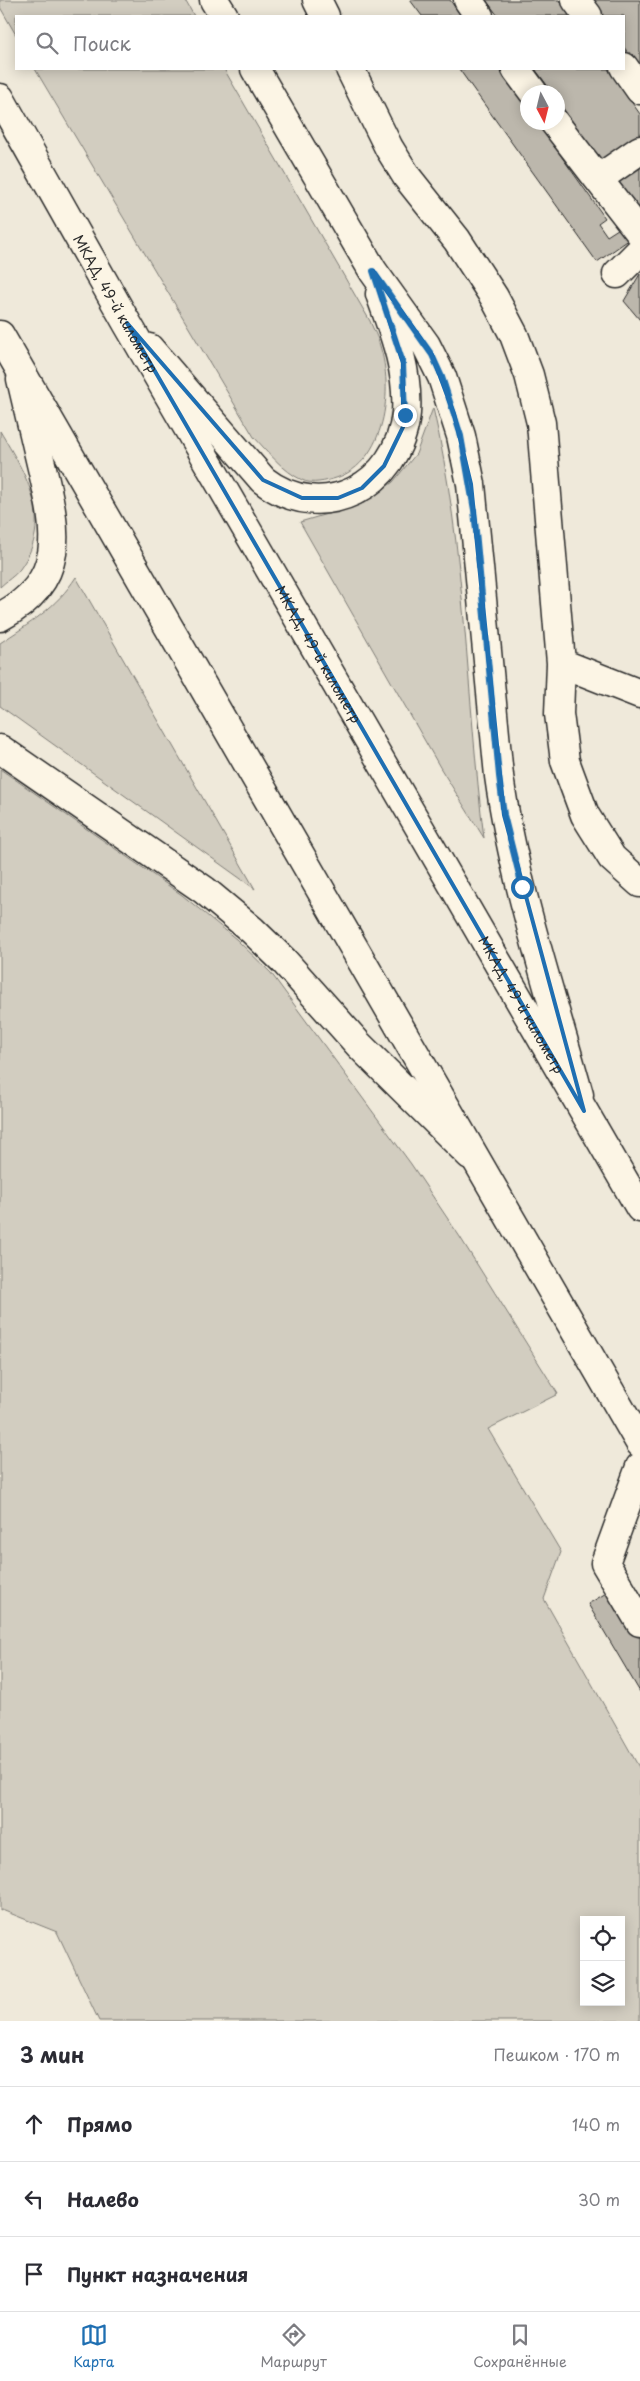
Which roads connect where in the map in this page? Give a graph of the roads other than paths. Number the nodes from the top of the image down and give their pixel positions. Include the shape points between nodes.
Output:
1 (214, 0) edge
2 (317, 0) edge
3 (468, 0) edge
4 (576, 0) edge
5 (223, 15) edge
6 (324, 15) edge
7 (478, 15) edge
8 (587, 15) edge
9 (625, 68) edge
10 (255, 70) edge
11 (350, 70) edge
12 (517, 70) edge
13 (528, 85) edge
14 (640, 90) edge
15 (0, 98) edge
16 (560, 130) edge
17 (640, 150) edge
18 (598, 179) junction
19 (640, 233) edge
20 (640, 251) edge
21 (373, 271) junction
22 (617, 274) dead end
23 (127, 322) junction
24 (0, 335) edge
25 (19, 368) junction
26 (0, 617) edge
27 (561, 663) junction
28 (640, 694) edge
29 (0, 749) edge
30 (640, 883) edge
31 (584, 1111) junction
32 (478, 1162) junction
33 (640, 1208) edge
34 (640, 1443) edge
35 (640, 1467) edge
36 (640, 1622) edge

1 - 5 main road
2 - 6 main road
3 - 7 main road
4 - 8 main road
9 - 14 main road
10 - 21 main road
11 - 27 main road via 406,177 457,240 494,297 514,335 529,375 541,423
12 - 13 main road
15 - 23 main road, МКАД, 49-й километр
16 - 18 main road
17 - 18 main road
18 - 19 main road
20 - 22 main road
21 - 23 main road via 403,363 405,415 398,442 376,477 362,488 338,498 302,498 287,494 263,480
21 - 31 main road via 432,355 461,436 474,510 504,815
23 - 31 main road, МКАД, 49-й километр
24 - 25 main road
25 - 26 main road via 51,505 55,542 50,561 37,586 28,597
25 - 32 main road
27 - 28 main road
27 - 30 main road via 559,714 565,761 585,815 612,858
29 - 32 main road via 204,890 252,930 359,1045
31 - 33 main road, МКАД, 49-й километр
32 - 34 main road
35 - 36 main road via 605,1563

